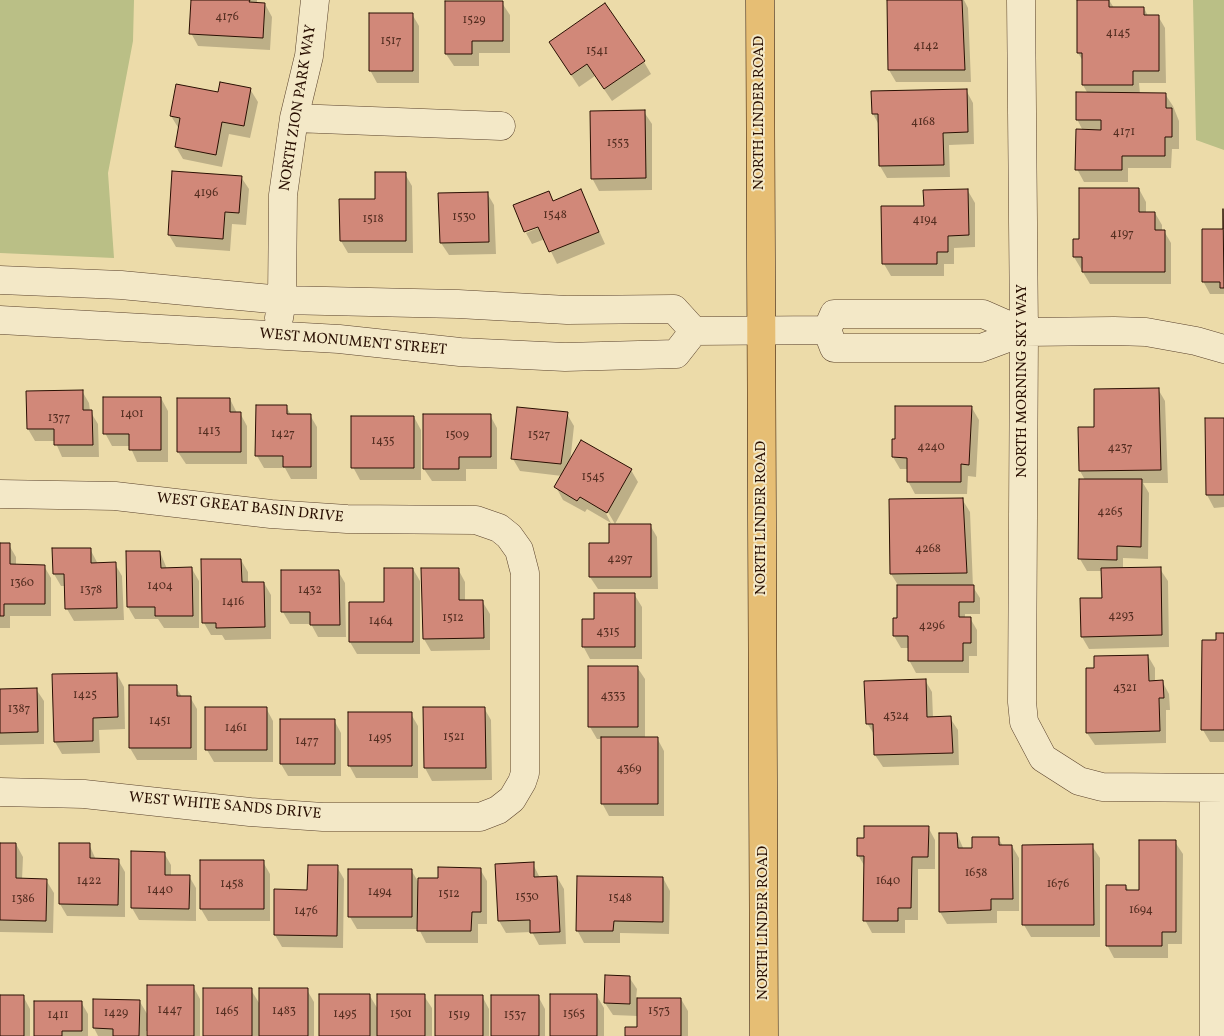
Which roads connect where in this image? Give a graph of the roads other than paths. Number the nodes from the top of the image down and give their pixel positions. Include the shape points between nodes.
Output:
1 (316, 0) edge
2 (760, 0) edge
3 (1021, 0) edge
4 (294, 118) junction
5 (501, 126) dead end
6 (0, 280) edge
7 (282, 300) junction
8 (0, 320) edge
9 (694, 331) junction
10 (761, 331) junction
11 (1024, 332) junction
12 (276, 335) junction
13 (1224, 349) edge
14 (0, 494) edge
15 (1219, 788) edge
16 (0, 792) edge
17 (506, 804) joint
18 (764, 1036) edge
19 (1214, 1036) edge

1 - 4 street, NORTH ZION PARK WAY via 309,56
2 - 10 main road, NORTH LINDER ROAD
3 - 11 street, NORTH MORNING SKY WAY
4 - 5 street
4 - 7 street, NORTH ZION PARK WAY via 284,195
6 - 7 street via 121,285
7 - 9 street via 567,310 674,309
7 - 12 street, NORTH ZION PARK WAY
8 - 12 street, WEST MONUMENT STREET
9 - 10 street
9 - 12 street, WEST MONUMENT STREET via 676,354 565,357 460,352
10 - 11 street via 827,330 834,348 981,348
10 - 18 main road, NORTH LINDER ROAD
11 - 13 street via 1146,332
11 - 15 street, NORTH MORNING SKY WAY via 1024,722 1043,758 1079,781 1102,788
14 - 17 street, WEST GREAT BASIN DRIVE via 115,496 271,514 347,519 476,520 499,528 519,550 525,573 525,772 522,782
15 - 19 street
16 - 17 street, WEST WHITE SANDS DRIVE via 84,794 323,817 480,817

